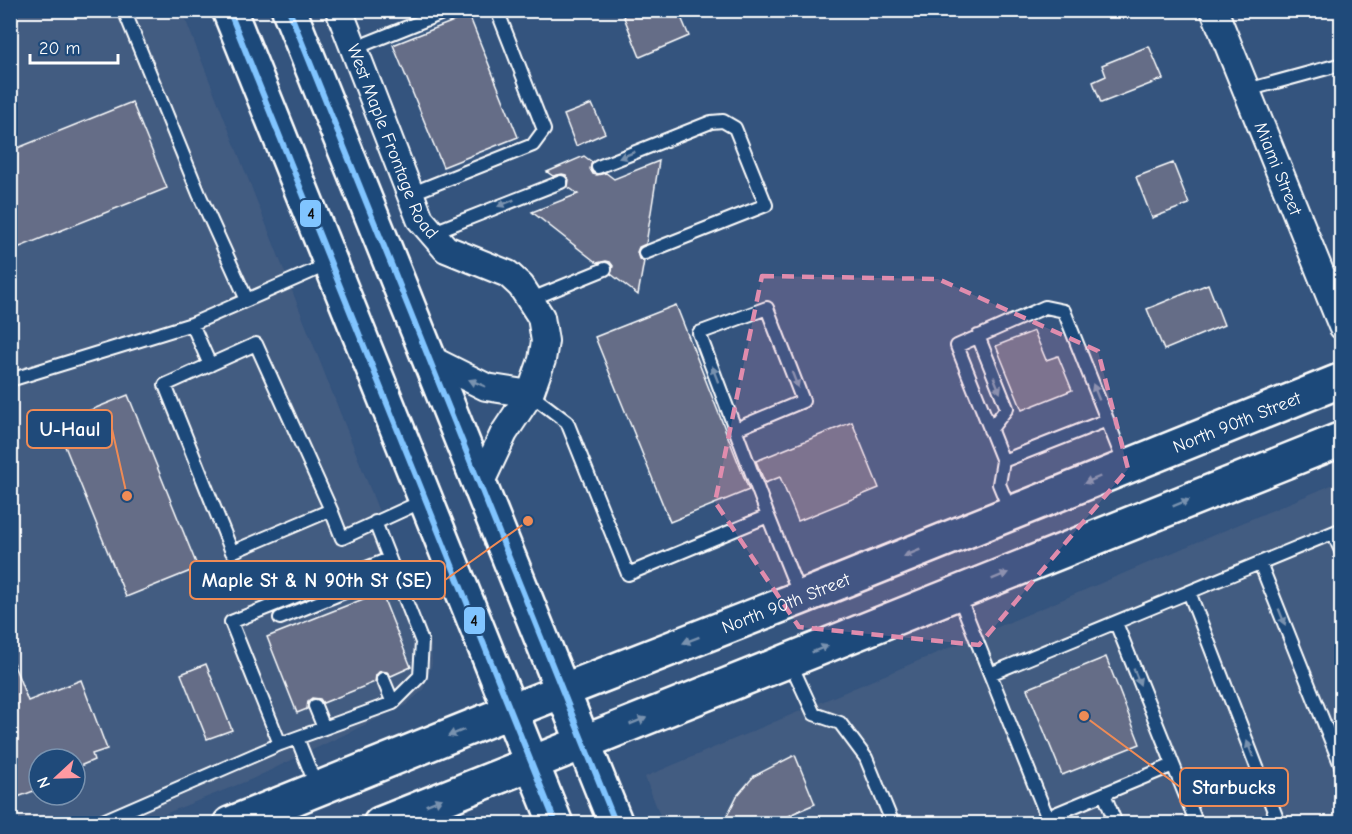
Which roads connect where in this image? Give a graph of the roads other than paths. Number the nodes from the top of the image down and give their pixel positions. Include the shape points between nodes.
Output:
1 (124, 10) edge
2 (230, 10) edge
3 (289, 10) edge
4 (339, 10) edge
5 (450, 10) edge
6 (497, 10) edge
7 (1214, 10) edge
8 (355, 48) junction
9 (1341, 64) edge
10 (1247, 90) junction
11 (598, 167) dead end
12 (561, 182) dead end
13 (410, 194) junction
14 (431, 233) junction
15 (645, 254) dead end
16 (331, 264) junction
17 (606, 269) dead end
18 (1332, 276) edge
19 (247, 300) junction
20 (530, 300) junction
21 (192, 324) junction
22 (1341, 326) edge
23 (978, 336) junction
24 (428, 358) junction
25 (210, 365) junction
26 (10, 380) edge
27 (1341, 380) edge
28 (530, 394) junction
29 (1107, 420) junction
30 (736, 429) junction
31 (990, 430) junction
32 (1341, 439) edge
33 (1003, 461) junction
34 (1125, 466) junction
35 (480, 484) junction
36 (426, 500) junction
37 (331, 510) junction
38 (1011, 513) junction
39 (768, 516) junction
40 (375, 522) junction
41 (1337, 531) edge
42 (1341, 553) edge
43 (389, 559) junction
44 (1260, 563) junction
45 (344, 585) junction
46 (1189, 592) junction
47 (958, 593) junction
48 (800, 598) junction
49 (352, 603) dead end
50 (275, 605) junction
51 (1116, 623) junction
52 (789, 661) junction
53 (990, 674) junction
54 (383, 679) dead end
55 (563, 691) junction
56 (393, 703) junction
57 (315, 706) dead end
58 (511, 711) junction
59 (324, 728) junction
60 (297, 738) junction
61 (584, 743) junction
62 (280, 744) junction
63 (531, 763) junction
64 (1173, 765) junction
65 (1341, 768) edge
66 (317, 789) junction
67 (1104, 794) junction
68 (1049, 820) edge
69 (96, 824) edge
70 (230, 824) edge
71 (380, 824) edge
72 (556, 824) edge
73 (616, 824) edge
74 (893, 824) edge
75 (1116, 824) edge
76 (1197, 824) edge
77 (1279, 824) edge

1 - 19 lane
2 - 16 main road
3 - 24 main road
4 - 8 street, West Maple Frontage Road
5 - 8 lane
6 - 13 lane via 544,130 533,145
7 - 10 street, Miami Street
8 - 13 street, West Maple Frontage Road
9 - 10 lane
10 - 18 street, Miami Street
15 -> 11 lane via 766,205 735,128 723,121 711,122
12 -> 14 lane
13 - 14 street, West Maple Frontage Road via 420,219
14 - 20 street, West Maple Frontage Road via 446,249 508,274
16 - 19 lane
16 - 36 main road
17 - 20 lane
18 - 22 street, Miami Street
19 - 21 lane
20 - 28 street, West Maple Frontage Road via 541,317 545,341
21 - 25 lane
21 - 26 lane
29 -> 23 lane via 1064,311 1046,307
23 -> 31 lane via 1007,408
23 - 31 lane via 957,346
28 -> 24 street via 486,387
24 - 35 main road
25 - 37 lane via 256,344
25 - 37 lane via 165,385 232,552
27 - 34 main road, North 90th Street
28 - 35 street, West Maple Frontage Road via 504,433
28 - 39 lane via 567,422 628,574
29 - 33 lane
29 - 34 lane
30 -> 30 lane via 699,333 767,308 803,401
30 - 39 lane
31 - 33 lane
47 -> 32 main road
33 - 38 lane via 999,484
34 -> 38 main road, North 90th Street
35 - 55 main road
36 - 40 lane
36 - 58 main road
37 - 40 lane via 342,538
38 -> 48 main road, North 90th Street
39 - 48 lane
40 - 43 lane
41 - 42 lane
41 - 44 lane
43 - 45 lane
43 - 56 lane via 422,642 420,676
44 - 46 lane
44 -> 65 lane
45 - 49 lane
45 - 50 lane
45 - 50 lane via 282,624
46 - 51 lane
77 -> 46 lane
52 -> 47 main road
47 - 53 lane
48 -> 55 main road, North 90th Street
50 - 62 lane via 231,622
51 - 53 lane
51 -> 64 lane
61 -> 52 main road
52 - 74 lane via 814,714 840,723 867,758
53 - 68 lane
54 - 56 lane
55 - 58 main road, North 90th Street
55 - 61 main road
56 - 59 lane
57 - 59 lane
58 - 63 main road
58 -> 66 main road, North 90th Street
59 - 60 lane
60 - 62 lane
60 - 66 lane
61 - 63 main road
61 - 73 main road
62 - 69 lane
71 -> 63 main road
63 - 72 main road
64 - 67 lane
64 - 76 lane
66 - 70 main road, North 90th Street
67 - 68 lane
67 - 75 lane

